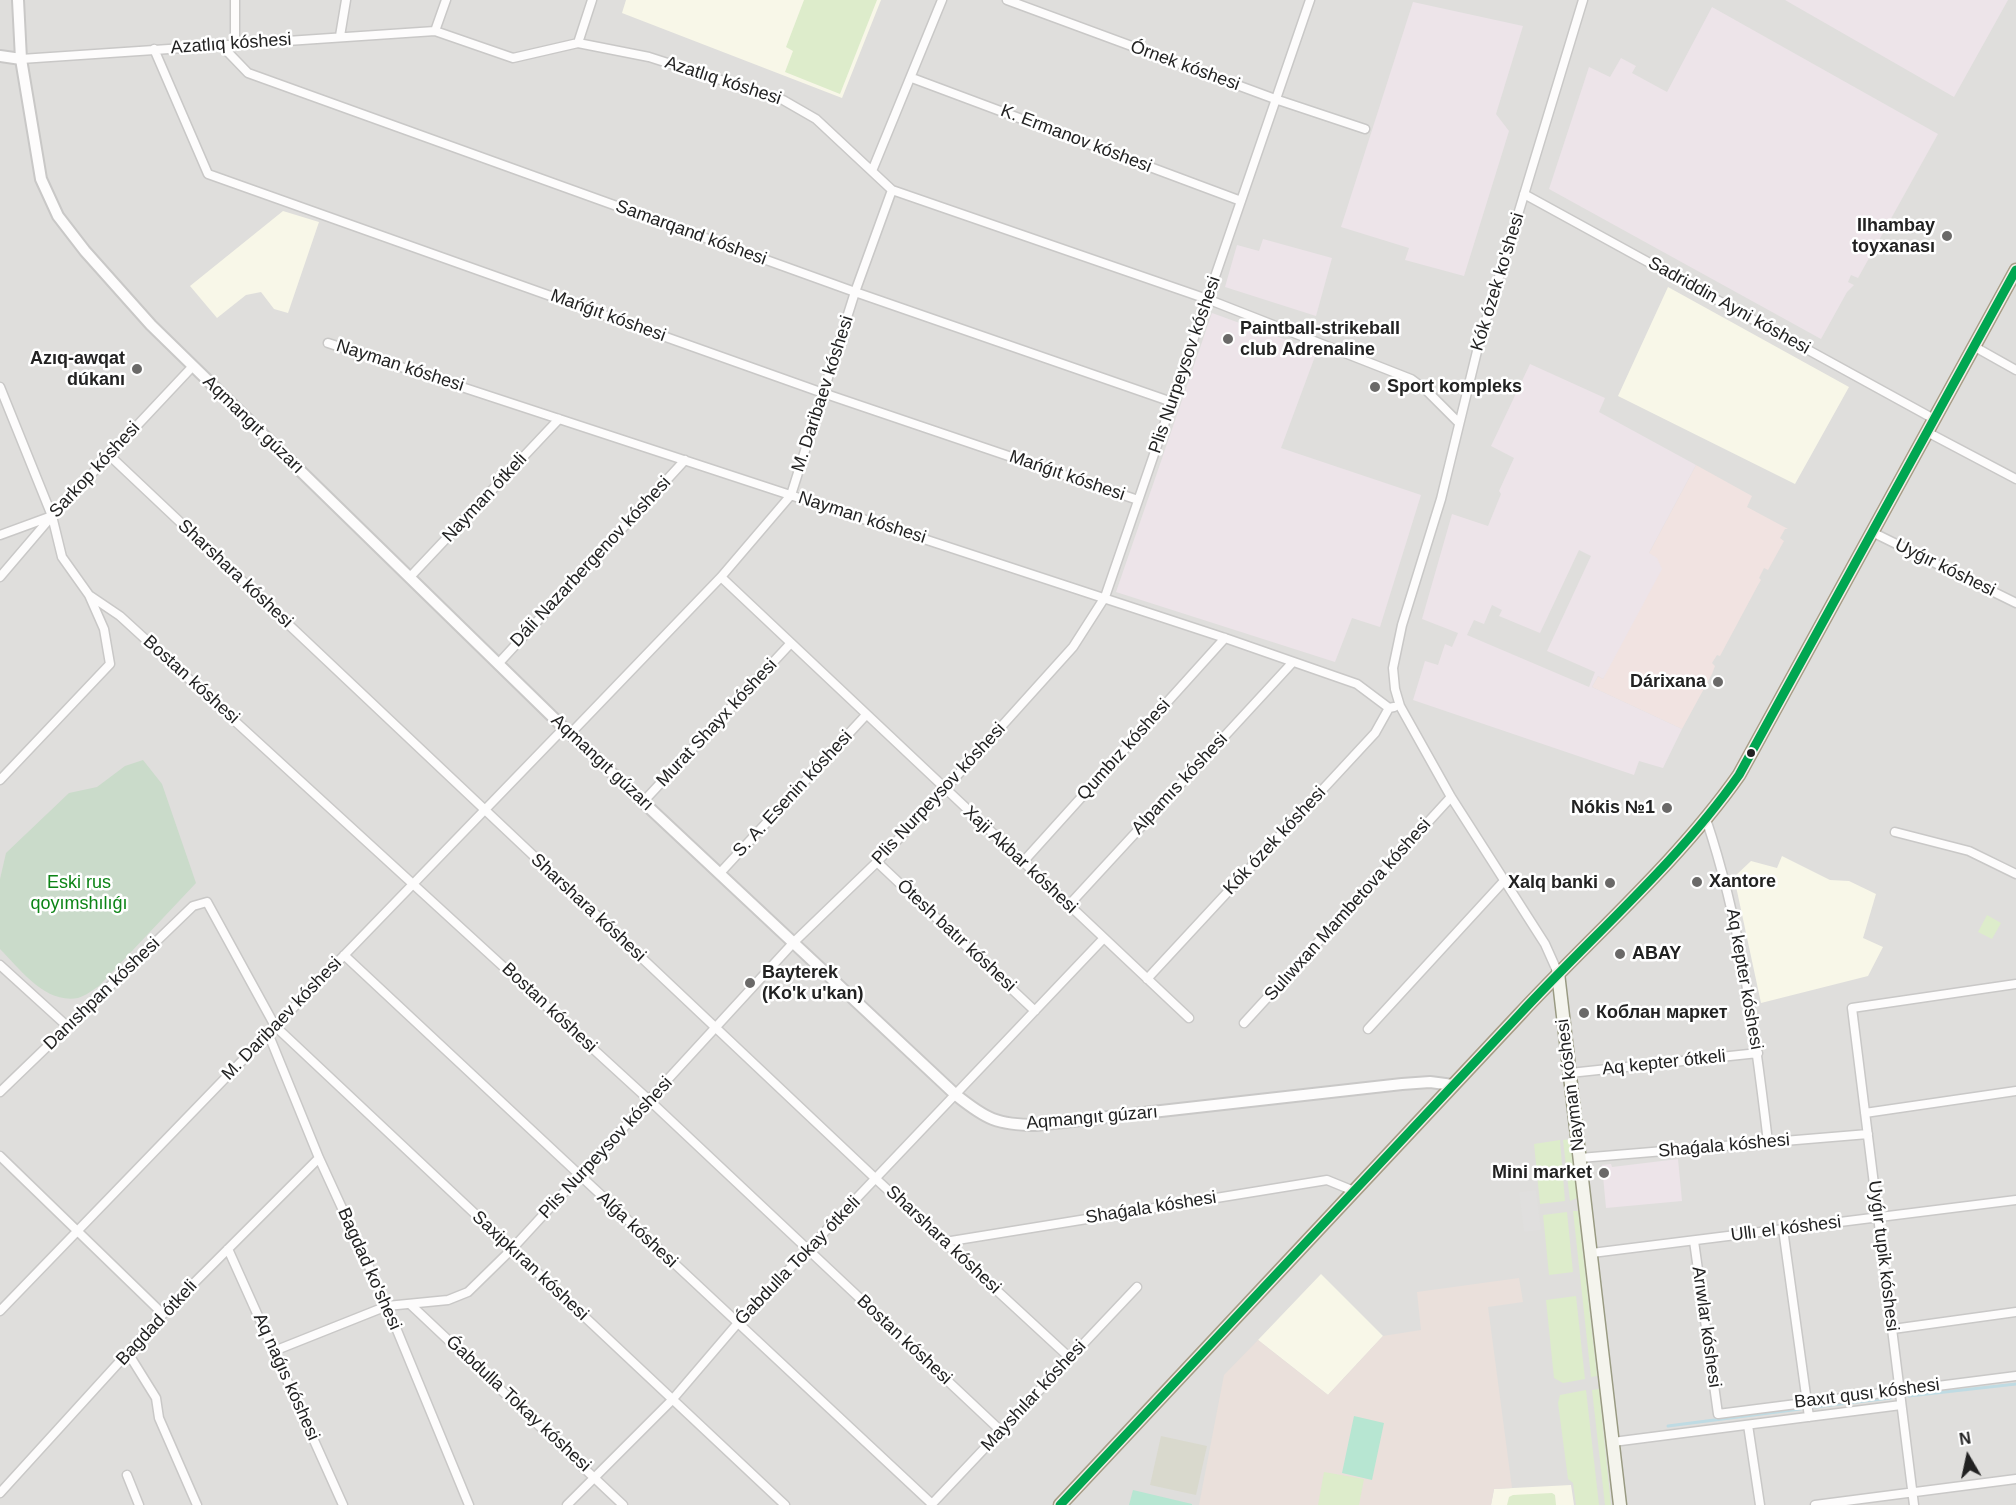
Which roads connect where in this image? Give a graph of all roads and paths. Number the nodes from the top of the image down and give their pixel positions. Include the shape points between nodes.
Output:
1 (18, 0) edge
2 (235, 0) edge
3 (346, 0) edge
4 (446, 0) edge
5 (592, 0) edge
6 (942, 0) edge
7 (1007, 0) edge
8 (1310, 0) edge
9 (1583, 0) edge
10 (435, 31) junction
11 (340, 36) junction
12 (235, 43) junction
13 (578, 43) junction
14 (221, 45) junction
15 (153, 49) junction
16 (0, 56) edge
17 (21, 58) junction
18 (912, 78) junction
19 (1275, 99) junction
20 (1365, 129) dead end
21 (872, 171) junction
22 (892, 190) junction
23 (1524, 194) junction
24 (1241, 201) junction
25 (2016, 270) edge
26 (855, 292) junction
27 (1207, 299) junction
28 (328, 343) dead end
29 (1975, 347) junction
30 (193, 366) junction
31 (2016, 370) edge
32 (0, 387) edge
33 (823, 393) junction
34 (1172, 402) junction
35 (559, 419) junction
36 (1934, 419) junction
37 (1458, 422) junction
38 (1927, 432) junction
39 (109, 455) junction
40 (685, 460) junction
41 (2016, 479) edge
42 (791, 495) junction
43 (1138, 500) junction
44 (52, 516) junction
45 (1874, 533) junction
46 (0, 535) edge
47 (0, 577) edge
48 (721, 577) junction
49 (410, 578) junction
50 (89, 595) junction
51 (1105, 597) junction
52 (2016, 603) edge
53 (1225, 638) junction
54 (790, 644) junction
55 (1292, 663) junction
56 (498, 664) junction
57 (1400, 706) junction
58 (1389, 708) junction
59 (866, 715) junction
60 (567, 731) junction
61 (0, 780) edge
62 (945, 789) junction
63 (1451, 797) junction
64 (643, 802) junction
65 (485, 810) junction
66 (1706, 819) junction
67 (1894, 831) dead end
68 (877, 862) junction
69 (1023, 862) junction
70 (720, 873) junction
71 (2016, 874) edge
72 (1504, 881) junction
73 (414, 883) junction
74 (207, 902) joint
75 (1069, 905) junction
76 (1104, 938) junction
77 (794, 942) junction
78 (344, 955) junction
79 (0, 966) edge
80 (1558, 973) junction
81 (1148, 980) junction
82 (2016, 984) edge
83 (1035, 1011) junction
84 (1189, 1018) dead end
85 (1244, 1023) dead end
86 (67, 1026) junction
87 (275, 1026) junction
88 (716, 1028) junction
89 (1368, 1029) dead end
90 (268, 1033) junction
91 (1758, 1053) junction
92 (1570, 1073) junction
93 (1453, 1085) junction
94 (2016, 1090) edge
95 (0, 1092) edge
96 (956, 1095) junction
97 (649, 1100) junction
98 (1865, 1113) junction
99 (1868, 1134) junction
100 (1768, 1142) junction
101 (0, 1156) edge
102 (319, 1158) junction
103 (1580, 1158) junction
104 (579, 1176) junction
105 (876, 1179) junction
106 (1354, 1191) junction
107 (2016, 1200) edge
108 (1878, 1218) junction
109 (1783, 1229) junction
110 (77, 1233) junction
111 (1694, 1240) junction
112 (945, 1242) junction
113 (228, 1249) junction
114 (512, 1249) junction
115 (808, 1250) junction
116 (1592, 1253) junction
117 (1137, 1287) dead end
118 (411, 1305) junction
119 (387, 1306) junction
120 (0, 1311) edge
121 (2016, 1312) edge
122 (163, 1314) junction
123 (737, 1324) junction
124 (1893, 1329) junction
125 (274, 1352) junction
126 (128, 1353) junction
127 (1070, 1358) junction
128 (2016, 1376) edge
129 (1899, 1390) junction
130 (672, 1400) junction
131 (1806, 1402) junction
132 (1901, 1405) junction
133 (1718, 1414) joint
134 (1809, 1417) junction
135 (1748, 1425) junction
136 (1001, 1431) junction
137 (1613, 1442) junction
138 (127, 1475) dead end
139 (597, 1477) junction
140 (2016, 1479) edge
141 (1912, 1492) junction
142 (0, 1493) edge
143 (931, 1504) edge
144 (139, 1505) edge
145 (197, 1505) edge
146 (343, 1505) edge
147 (469, 1505) edge
148 (567, 1505) edge
149 (623, 1505) edge
150 (785, 1505) edge
151 (1060, 1505) edge
152 (1620, 1505) edge
153 (1760, 1505) edge
154 (1815, 1505) edge
155 (1914, 1505) edge

1 - 17 street, Aqmangıt gúzarı
2 - 12 street
3 - 11 street
4 - 10 street
5 - 13 street
6 - 18 street
7 - 19 street, Órnek kóshesi
8 - 19 street, Plis Nurpeysov kóshesi
9 - 23 street, Kók ózek ko'shesi
10 - 11 street, Azatlıq kóshesi
10 - 13 street, Azatlıq kóshesi via 513,58
11 - 12 street, Azatlıq kóshesi
12 - 14 street, Azatlıq kóshesi
13 - 21 street, Azatlıq kóshesi via 650,57 783,100 816,119
14 - 15 street, Azatlıq kóshesi
14 - 26 street, Samarqand kóshesi via 248,73
15 - 17 street, Azatlıq kóshesi
15 - 33 street, Mańǵıt kóshesi via 208,174
16 - 17 street
17 - 30 street, Aqmangıt gúzarı via 41,179 58,216 151,325
18 - 21 street
18 - 24 street, K. Ermanov kóshesi
19 - 20 street, Órnek kóshesi
19 - 24 street, Plis Nurpeysov kóshesi
21 - 22 street, Azatlıq kóshesi
22 - 26 street, M. Daribaev kóshesi
22 - 27 street, Azatlıq kóshesi
23 - 36 street, Sadriddin Ayni kóshesi
23 - 37 street, Kók ózek ko'shesi
24 - 27 street, Plis Nurpeysov kóshesi
25 - 29 main road
26 - 33 street, M. Daribaev kóshesi
26 - 34 street, Samarqand kóshesi
27 - 34 street, Plis Nurpeysov kóshesi
27 - 37 street, Azatlıq kóshesi via 1411,379
28 - 35 street, Nayman kóshesi
29 - 31 street
29 - 36 main road
30 - 39 street, Sarkop kóshesi
30 - 49 street, Aqmangıt gúzarı
32 - 44 street
33 - 42 street, M. Daribaev kóshesi
33 - 43 street, Mańǵıt kóshesi
34 - 43 street, Plis Nurpeysov kóshesi
35 - 40 street, Nayman kóshesi
35 - 49 street, Nayman ótkeli
36 - 38 main road
37 - 57 street, Kók ózek ko'shesi via 1441,500 1397,646 1393,668
38 - 41 street
38 - 45 main road
39 - 44 street, Sarkop kóshesi
39 - 65 street, Sharshara kóshesi
40 - 42 street, Nayman kóshesi
40 - 56 street, Dáli Nazarbergenov kóshesi
42 - 48 street, M. Daribaev kóshesi
42 - 51 street, Nayman kóshesi
43 - 51 street, Plis Nurpeysov kóshesi
44 - 46 street
44 - 47 street, Sarkop kóshesi
44 - 50 street via 62,556
45 - 52 street, Uyǵır kóshesi
45 - 66 main road via 1739,775
48 - 54 street, Xaji Akbar kóshesi
48 - 60 street, M. Daribaev kóshesi
49 - 56 street, Aqmangıt gúzarı
50 - 61 street via 104,628 110,664
50 - 73 street, Bostan kóshesi via 120,616
51 - 53 street, Nayman kóshesi
51 - 62 street, Plis Nurpeysov kóshesi via 1072,647
53 - 55 street, Nayman kóshesi
53 - 69 street, Qumbız kóshesi
54 - 59 street, Xaji Akbar kóshesi
54 - 64 street, Murat Shayx kóshesi
55 - 58 street, Nayman kóshesi via 1356,684
55 - 75 street, Alpamıs kóshesi
56 - 60 street, Aqmangıt gúzarı
57 - 58 street
57 - 63 street, Nayman kóshesi
58 - 81 street, Kók ózek kóshesi via 1375,733
59 - 62 street, Xaji Akbar kóshesi
59 - 70 street, S. A. Esenin kóshesi
60 - 64 street, Aqmangıt gúzarı
60 - 65 street, M. Daribaev kóshesi
62 - 68 street, Plis Nurpeysov kóshesi
62 - 69 street, Xaji Akbar kóshesi
63 - 72 street, Nayman kóshesi
63 - 85 street, Sulıwxan Mambetova kóshesi
64 - 70 street, Aqmangıt gúzarı
65 - 73 street, M. Daribaev kóshesi
65 - 88 street, Sharshara kóshesi
66 - 80 main road
66 - 91 street, Aq kepter kóshesi via 1730,901
67 - 71 street via 1969,851
68 - 77 street, Plis Nurpeysov kóshesi
68 - 83 street, Ótesh batır kóshesi
69 - 75 street, Xaji Akbar kóshesi
70 - 77 street, Aqmangıt gúzarı
72 - 80 street, Nayman kóshesi via 1545,944
72 - 89 street
73 - 78 street, M. Daribaev kóshesi
73 - 97 street, Bostan kóshesi
74 - 86 street, Danıshpan kóshesi via 193,906
74 - 87 street, Saxipkıran kóshesi
75 - 76 street, Xaji Akbar kóshesi
76 - 81 street, Xaji Akbar kóshesi
76 - 83 street, Ǵabdulla Tokay ótkeli
77 - 88 street, Plis Nurpeysov kóshesi
77 - 96 street, Aqmangıt gúzarı
78 - 87 street, M. Daribaev kóshesi
78 - 104 street, Alǵa kóshesi
79 - 86 street
80 - 92 main road, Nayman kóshesi
80 - 93 main road
81 - 84 street, Xaji Akbar kóshesi
82 - 98 street, Uyǵır tupik kóshesi via 1852,1008
83 - 96 street, Ǵabdulla Tokay ótkeli
86 - 95 street, Danıshpan kóshesi
87 - 90 street, M. Daribaev kóshesi
87 - 114 street, Saxipkıran kóshesi
88 - 97 street, Plis Nurpeysov kóshesi
88 - 105 street, Sharshara kóshesi
90 - 102 street, Bagdad ko'shesi
90 - 110 street, M. Daribaev kóshesi
91 - 92 street, Aq kepter ótkeli
91 - 100 street, Aq kepter kóshesi
92 - 103 main road, Nayman kóshesi
93 - 96 street, Aqmangıt gúzarı via 1402,1084 1036,1125 1010,1125 982,1116
93 - 106 main road
94 - 98 street
96 - 105 street, Ǵabdulla Tokay ótkeli
97 - 104 street, Plis Nurpeysov kóshesi
97 - 115 street, Bostan kóshesi
98 - 99 street, Uyǵır tupik kóshesi
99 - 100 street, Shaǵala kóshesi
99 - 108 street, Uyǵır tupik kóshesi
100 - 103 street, Shaǵala kóshesi
101 - 110 street
102 - 113 street, Bagdad ótkeli
102 - 119 street, Bagdad ko'shesi
103 - 116 main road, Nayman kóshesi
104 - 114 street, Plis Nurpeysov kóshesi
104 - 123 street, Alǵa kóshesi
105 - 112 street, Sharshara kóshesi
105 - 115 street, Ǵabdulla Tokay ótkeli
106 - 112 street, Shaǵala kóshesi via 1327,1180
106 - 151 main road
107 - 108 street, Ullı el kóshesi
108 - 109 street, Ullı el kóshesi
108 - 124 street, Uyǵır tupik kóshesi
109 - 111 street, Ullı el kóshesi
109 - 131 street
110 - 120 street, M. Daribaev kóshesi
110 - 122 street
111 - 116 street, Ullı el kóshesi
111 - 133 street, Arıwlar kóshesi
112 - 127 street, Sharshara kóshesi
113 - 122 street, Bagdad ótkeli
113 - 125 street, Aq naǵıs kóshesi
114 - 118 street, Plis Nurpeysov kóshesi via 468,1292 448,1300
114 - 130 street, Saxipkıran kóshesi
115 - 123 street, Ǵabdulla Tokay ótkeli
115 - 136 street, Bostan kóshesi
116 - 137 main road, Nayman kóshesi
117 - 127 street, Mayshılar kóshesi
118 - 119 street, Plis Nurpeysov kóshesi
118 - 139 street, Ǵabdulla Tokay kóshesi
119 - 125 street, Plis Nurpeysov kóshesi
119 - 147 street, Bagdad ko'shesi
121 - 124 street
122 - 126 street, Bagdad ótkeli
123 - 130 street, Ǵabdulla Tokay ótkeli
123 - 143 street, Alǵa kóshesi
124 - 129 street, Uyǵır tupik kóshesi
125 - 146 street, Aq naǵıs kóshesi
126 - 142 street, Bagdad ótkeli
126 - 145 street via 156,1398 159,1418
127 - 136 street, Mayshılar kóshesi
128 - 129 street, Baxıt qusı kóshesi
129 - 131 street, Baxıt qusı kóshesi
129 - 132 street, Uyǵır tupik kóshesi
130 - 139 street, Ǵabdulla Tokay ótkeli
130 - 150 street, Saxipkıran kóshesi
131 - 133 street, Baxıt qusı kóshesi
131 - 134 street
132 - 134 street, Baxıt qusı kóshesi
132 - 141 street, Uyǵır tupik kóshesi
134 - 135 street, Baxıt qusı kóshesi
135 - 137 street, Baxıt qusı kóshesi
135 - 153 street
136 - 143 street, Mayshılar kóshesi
137 - 152 main road, Nayman kóshesi
138 - 144 street
139 - 148 street, Ǵabdulla Tokay ótkeli
139 - 149 street, Ǵabdulla Tokay kóshesi
140 - 141 street
141 - 154 street
141 - 155 street, Uyǵır tupik kóshesi

